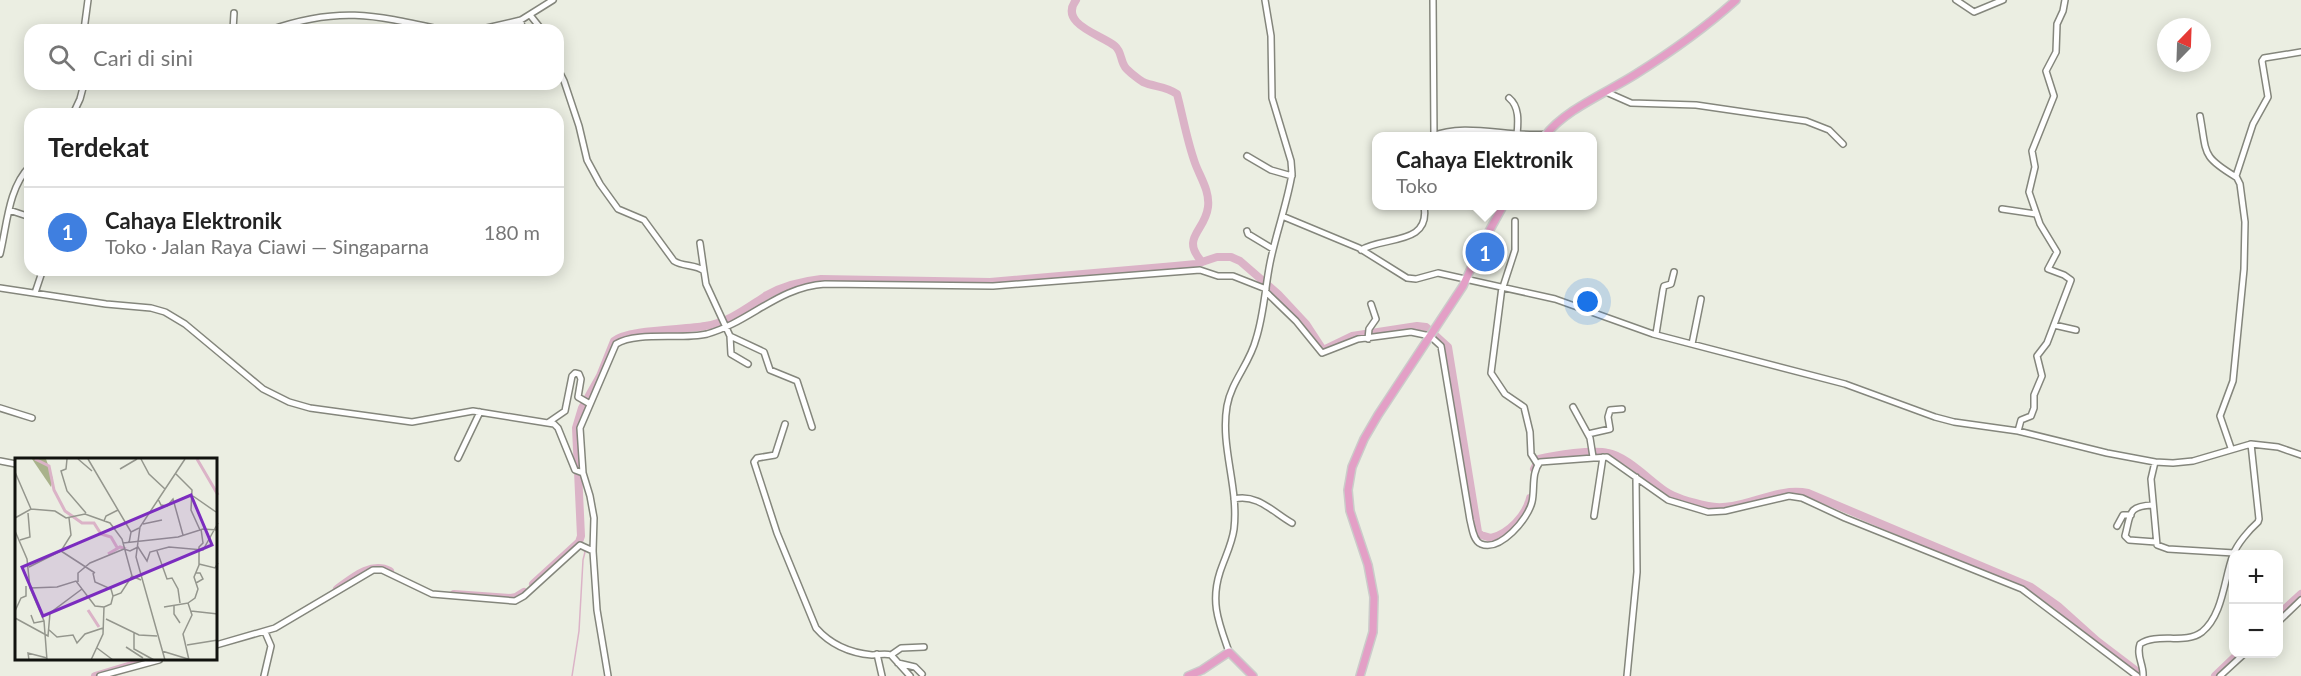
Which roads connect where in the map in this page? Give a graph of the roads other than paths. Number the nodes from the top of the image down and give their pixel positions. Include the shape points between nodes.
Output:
1 (88, 0) edge
2 (553, 0) edge
3 (1265, 0) edge
4 (1433, 0) edge
5 (1736, 0) edge
6 (1956, 0) edge
7 (2003, 0) edge
8 (2065, 0) edge
9 (234, 13) dead end
10 (530, 15) junction
11 (521, 20) junction
12 (405, 21) junction
13 (85, 24) edge
14 (233, 24) edge
15 (287, 24) edge
16 (404, 24) edge
17 (418, 24) edge
18 (504, 24) edge
19 (521, 24) edge
20 (537, 24) edge
21 (2301, 52) edge
22 (564, 81) edge
23 (83, 90) edge
24 (1606, 93) junction
25 (1509, 98) dead end
26 (76, 108) edge
27 (2200, 116) dead end
28 (1433, 132) edge
29 (1444, 132) edge
30 (1491, 132) edge
31 (1517, 132) edge
32 (1549, 132) edge
33 (1843, 144) dead end
34 (1247, 156) dead end
35 (1292, 176) junction
36 (2236, 177) junction
37 (24, 178) edge
38 (2002, 209) dead end
39 (9, 210) junction
40 (1424, 210) edge
41 (1501, 210) edge
42 (2036, 214) junction
43 (24, 215) edge
44 (1282, 216) junction
45 (1515, 221) dead end
46 (1246, 231) dead end
47 (700, 243) dead end
48 (1273, 249) junction
49 (1361, 250) junction
50 (0, 255) edge
51 (704, 271) junction
52 (1674, 272) dead end
53 (41, 276) edge
54 (1467, 279) junction
55 (1266, 287) junction
56 (1502, 287) junction
57 (0, 288) edge
58 (35, 293) junction
59 (1701, 299) dead end
60 (1371, 304) dead end
61 (723, 323) junction
62 (2054, 325) junction
63 (2076, 330) dead end
64 (1432, 333) junction
65 (1368, 334) junction
66 (1656, 334) junction
67 (730, 336) junction
68 (1692, 344) junction
69 (748, 364) dead end
70 (587, 403) junction
71 (1573, 406) dead end
72 (0, 408) edge
73 (1622, 409) dead end
74 (480, 412) junction
75 (32, 418) dead end
76 (549, 422) junction
77 (785, 424) dead end
78 (812, 427) dead end
79 (2018, 431) junction
80 (1588, 434) junction
81 (2251, 444) junction
82 (2231, 448) junction
83 (1592, 453) junction
84 (2301, 455) edge
85 (1603, 457) junction
86 (458, 458) dead end
87 (0, 461) edge
88 (2155, 462) junction
89 (15, 464) edge
90 (1537, 464) junction
91 (580, 472) junction
92 (1636, 477) junction
93 (1234, 499) junction
94 (2153, 505) junction
95 (1594, 516) dead end
96 (2131, 516) junction
97 (1292, 523) dead end
98 (2117, 526) dead end
99 (2156, 542) junction
100 (2236, 550) edge
101 (593, 551) junction
102 (2229, 553) edge
103 (2229, 569) edge
104 (2301, 600) edge
105 (2283, 617) edge
106 (265, 632) junction
107 (218, 644) edge
108 (924, 647) dead end
109 (1229, 652) junction
110 (877, 654) junction
111 (891, 655) junction
112 (2240, 658) edge
113 (155, 661) edge
114 (898, 663) junction
115 (922, 674) dead end
116 (2143, 675) edge
117 (100, 676) edge
118 (264, 676) edge
119 (608, 676) edge
120 (882, 676) edge
121 (910, 676) edge
122 (1188, 676) edge
123 (1253, 676) edge
124 (1360, 676) edge
125 (1627, 676) edge
126 (2137, 676) edge
127 (2220, 676) edge

1 - 13 street
2 - 10 street
3 - 35 street via 1271,36 1270,86
4 - 28 street
5 - 24 main road via 1678,46
6 - 7 street via 1974,12
8 - 42 street via 2057,24 2056,52 2046,72 2053,99 2032,151 2035,167 2029,192
9 - 14 street
10 - 11 street
10 - 20 street
11 - 18 street
11 - 19 street
12 - 15 street via 369,15 322,16
12 - 16 street
12 - 17 street
21 - 36 street via 2262,61 2268,97 2253,124
22 - 51 street via 587,160 615,206 644,220 674,261
23 - 26 street
24 - 32 main road
24 - 33 street via 1631,103 1696,105 1806,121 1828,130
25 - 31 street via 1518,116
27 - 36 street via 2207,155
29 - 30 street
34 - 35 street via 1271,170
35 - 44 street
36 - 82 street via 2245,222 2244,269 2232,381 2220,416
37 - 39 street
38 - 42 street
39 - 43 street
39 - 50 street
40 - 49 street via 1423,221 1412,235
41 - 54 main road
42 - 62 street via 2057,252 2048,269 2071,280
44 - 48 street
44 - 49 street
45 - 56 street via 1515,250
46 - 48 street
47 - 51 street
48 - 55 street
49 - 54 street via 1407,278 1438,273
51 - 61 street
52 - 66 street via 1671,285 1664,286
53 - 58 street
54 - 56 street
54 - 64 main road
55 - 61 street via 1200,270 993,286 825,284 802,286
55 - 65 street via 1322,352
55 - 93 street via 1256,339 1227,408 1224,431
56 - 66 street via 1555,299
56 - 90 street via 1491,373 1505,394 1525,411 1532,458
57 - 58 street
58 - 74 street via 165,312 263,389 310,408 412,422
59 - 68 street
60 - 65 street via 1376,319
61 - 67 street
61 - 70 street via 700,335 619,342
62 - 63 street
62 - 79 street via 2037,356 2042,376 2034,408 2031,416 2021,420
64 - 65 street
64 - 90 street via 1443,351 1476,541 1491,545 1505,539 1522,520 1532,502
64 - 124 main road via 1364,439 1350,477 1350,511 1374,597 1372,632
66 - 68 street
67 - 69 street via 731,354
67 - 78 street via 764,352 770,370 797,381
68 - 79 street via 1845,384 1954,422
70 - 76 street via 578,396 581,376 575,373 565,411
70 - 91 street via 579,428
71 - 80 street
72 - 75 street
73 - 80 street via 1610,410 1610,429
74 - 76 street
74 - 86 street
76 - 91 street via 558,428
77 - 110 street via 775,455 754,461 784,550 818,630 835,645
79 - 88 street
80 - 83 street
81 - 82 street
81 - 84 street
81 - 100 street via 2259,519
82 - 88 street via 2193,461
83 - 85 street
83 - 90 street
85 - 92 street
85 - 95 street
87 - 89 street
88 - 94 street via 2151,479
91 - 101 street via 591,496
92 - 125 street via 1637,572
92 - 126 street via 1674,503 1708,512 1789,496 1812,502 2022,589
93 - 97 street via 1259,501
93 - 109 street via 1232,543 1219,576 1215,600
94 - 96 street via 2138,506
94 - 99 street
96 - 98 street via 2123,515
96 - 99 street via 2126,538
99 - 102 street via 2168,549
101 - 106 street via 579,546 515,601 432,594 382,570 373,570
101 - 119 street via 597,610
103 - 116 street via 2205,629 2193,636 2140,644
104 - 105 street
106 - 107 street
106 - 118 street via 271,646
108 - 111 street via 901,648
109 - 122 main road
109 - 123 main road
110 - 111 street
110 - 120 street
111 - 114 street
112 - 127 street
113 - 117 street
114 - 115 street via 915,667
114 - 121 street

